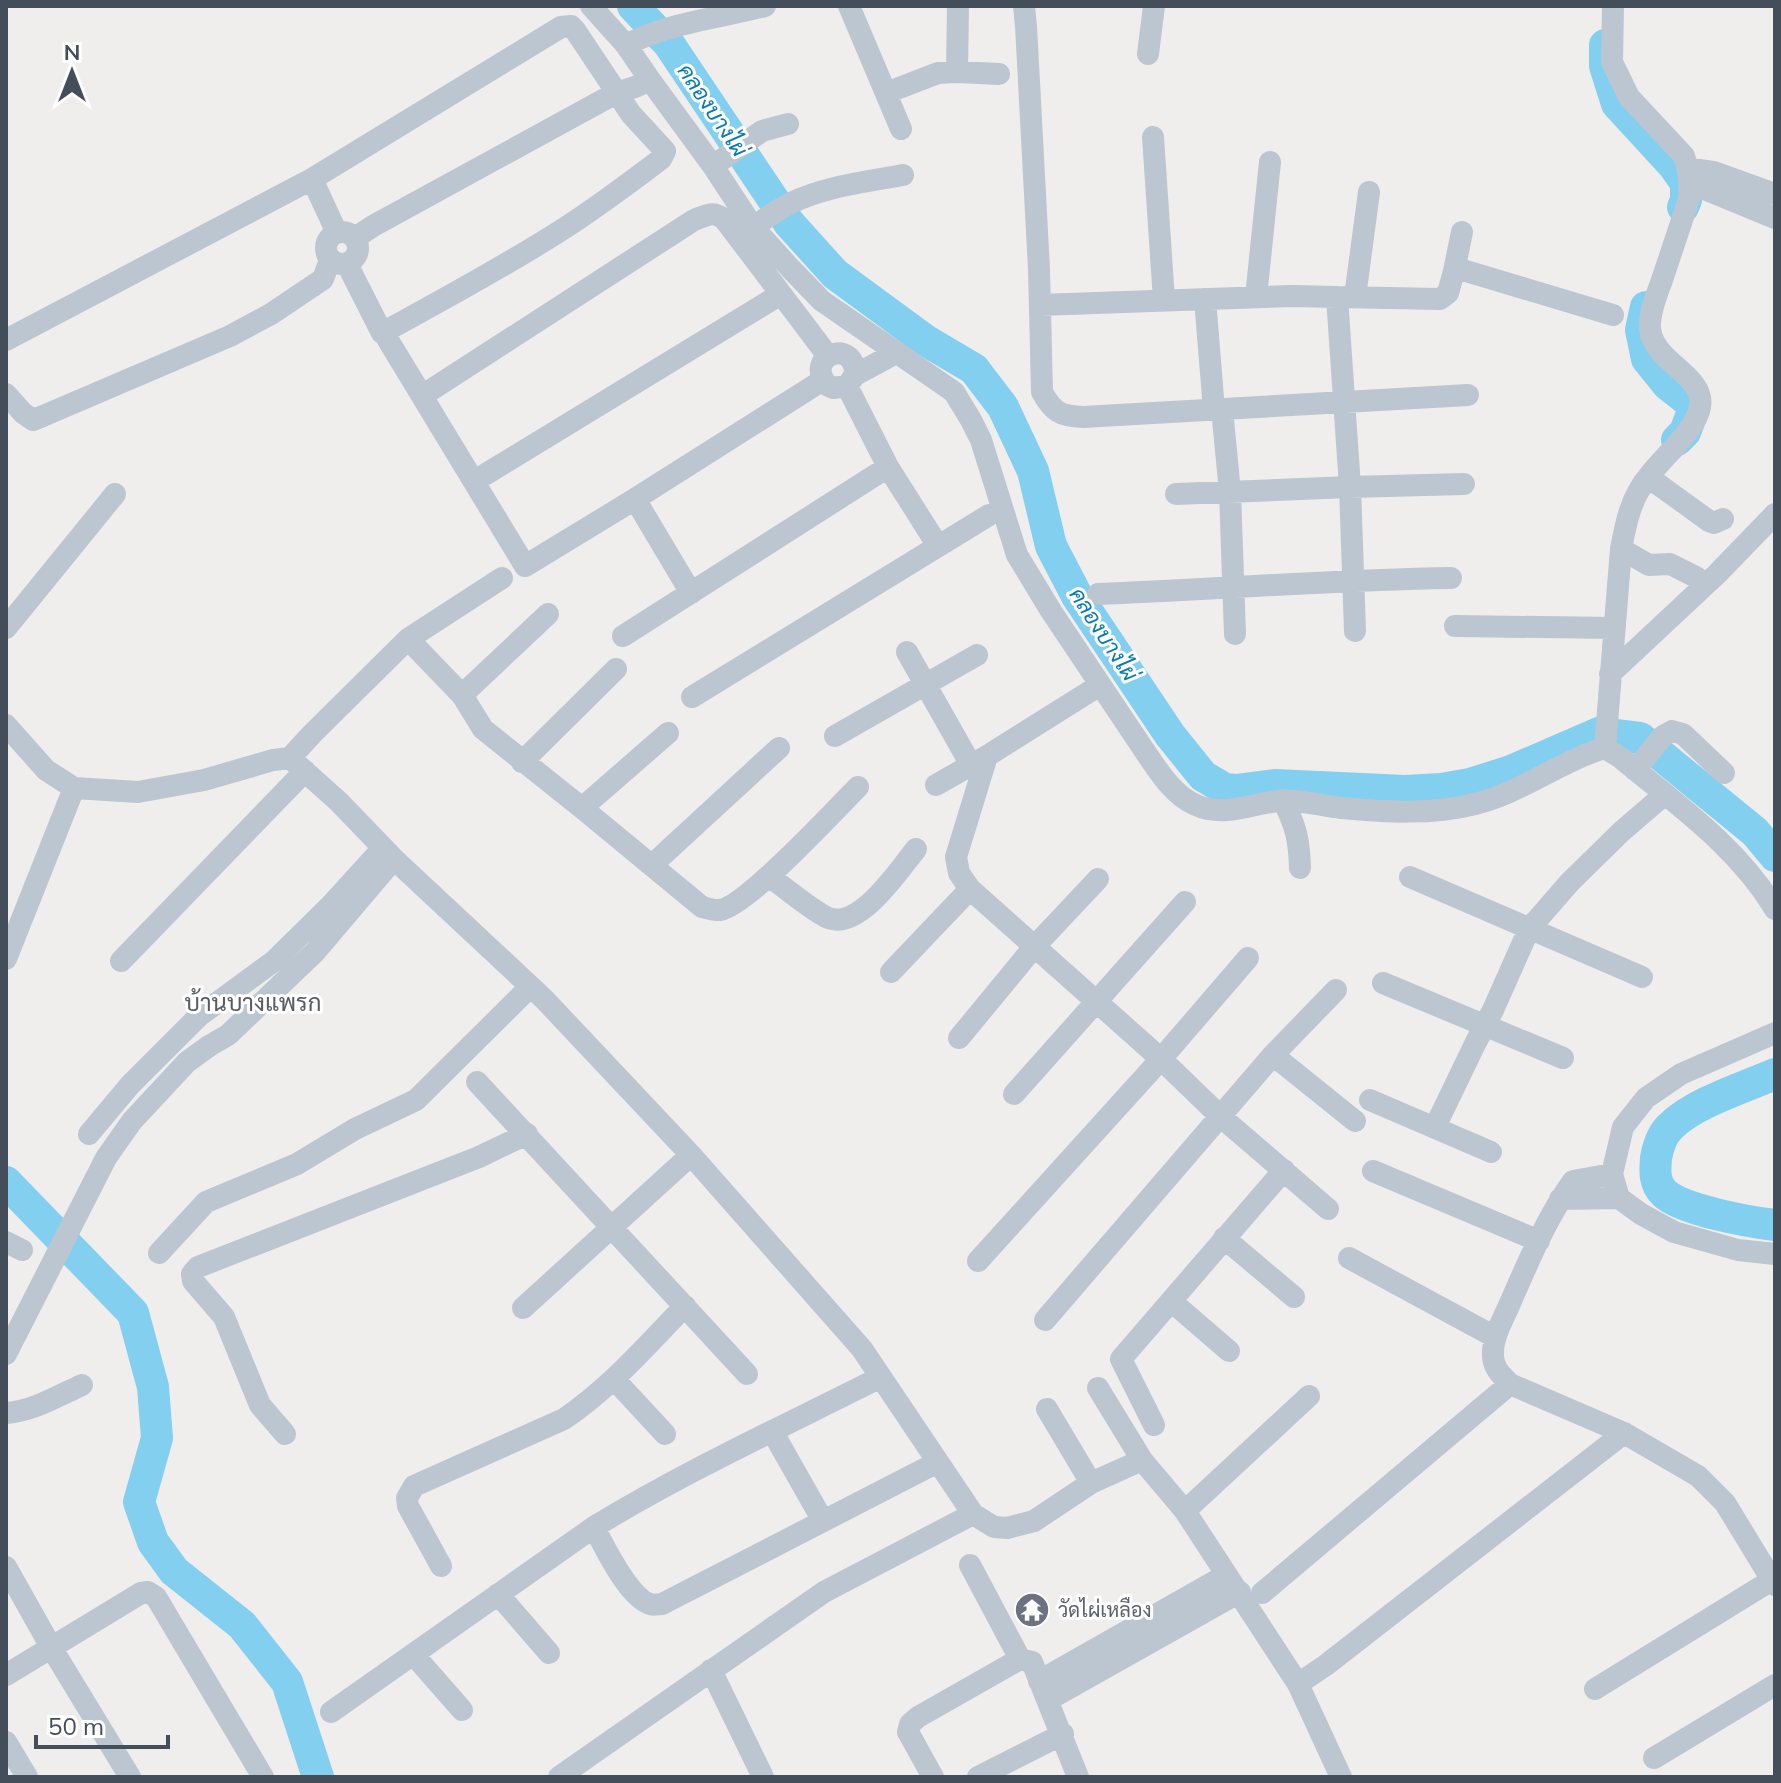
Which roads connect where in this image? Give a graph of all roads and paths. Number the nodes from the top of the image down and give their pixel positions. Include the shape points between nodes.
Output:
1 (591, 6) edge
2 (765, 6) edge
3 (849, 6) edge
4 (958, 6) edge
5 (1024, 6) edge
6 (1154, 6) edge
7 (1613, 6) edge
8 (634, 41) junction
9 (1148, 54) dead end
10 (957, 72) junction
11 (999, 74) dead end
12 (650, 80) junction
13 (616, 93) junction
14 (886, 93) junction
15 (788, 124) dead end
16 (901, 129) dead end
17 (1153, 137) dead end
18 (720, 161) junction
19 (1270, 162) dead end
20 (903, 175) dead end
21 (1689, 176) junction
22 (312, 179) junction
23 (1369, 192) dead end
24 (1775, 194) edge
25 (771, 215) junction
26 (1775, 218) edge
27 (1462, 232) dead end
28 (346, 235) junction
29 (339, 262) junction
30 (1454, 271) junction
31 (781, 294) junction
32 (1256, 297) junction
33 (1346, 297) junction
34 (1205, 299) junction
35 (1164, 300) junction
36 (1040, 305) junction
37 (1613, 315) dead end
38 (872, 336) junction
39 (6, 340) edge
40 (388, 340) dead end
41 (896, 353) junction
42 (836, 355) junction
43 (823, 380) junction
44 (851, 381) junction
45 (431, 390) dead end
46 (6, 394) edge
47 (1468, 395) dead end
48 (1344, 402) junction
49 (1218, 409) junction
50 (888, 467) junction
51 (486, 474) dead end
52 (1648, 477) junction
53 (1464, 484) dead end
54 (1350, 487) junction
55 (1230, 492) junction
56 (115, 494) dead end
57 (1176, 494) dead end
58 (635, 499) junction
59 (1775, 514) edge
60 (989, 515) dead end
61 (1723, 519) dead end
62 (938, 546) junction
63 (1621, 549) junction
64 (1696, 577) dead end
65 (502, 578) dead end
66 (1451, 578) dead end
67 (1353, 580) junction
68 (1232, 588) junction
69 (691, 593) junction
70 (1098, 594) dead end
71 (548, 614) dead end
72 (1455, 626) dead end
73 (6, 628) edge
74 (1614, 628) junction
75 (1355, 631) dead end
76 (1235, 634) dead end
77 (623, 636) dead end
78 (408, 639) junction
79 (907, 652) dead end
80 (977, 655) dead end
81 (616, 669) dead end
82 (1610, 674) junction
83 (925, 684) junction
84 (1100, 685) junction
85 (462, 695) junction
86 (692, 697) dead end
87 (6, 725) edge
88 (668, 733) dead end
89 (835, 736) dead end
90 (1605, 742) junction
91 (779, 748) dead end
92 (979, 760) junction
93 (522, 762) junction
94 (1642, 762) junction
95 (298, 764) junction
96 (1724, 773) dead end
97 (936, 785) dead end
98 (858, 787) dead end
99 (74, 788) junction
100 (1665, 794) junction
101 (1283, 800) junction
102 (582, 808) junction
103 (916, 849) dead end
104 (388, 853) junction
105 (652, 865) junction
106 (1300, 868) dead end
107 (769, 876) junction
108 (1410, 877) dead end
109 (1098, 879) dead end
110 (970, 889) junction
111 (1185, 902) dead end
112 (1775, 909) edge
113 (1529, 929) junction
114 (1034, 947) junction
115 (1248, 958) dead end
116 (6, 959) edge
117 (121, 961) dead end
118 (891, 972) dead end
119 (1642, 977) dead end
120 (1383, 983) dead end
121 (530, 987) junction
122 (1336, 990) dead end
123 (1096, 1002) junction
124 (1485, 1024) junction
125 (1775, 1033) edge
126 (959, 1038) dead end
127 (1273, 1055) junction
128 (1563, 1058) dead end
129 (1161, 1059) junction
130 (477, 1082) dead end
131 (1014, 1094) dead end
132 (1370, 1100) dead end
133 (1221, 1117) junction
134 (1355, 1121) dead end
135 (1435, 1127) junction
136 (89, 1134) dead end
137 (527, 1134) junction
138 (1491, 1152) dead end
139 (691, 1155) junction
140 (1284, 1170) junction
141 (1373, 1171) dead end
142 (1612, 1174) junction
143 (1619, 1198) junction
144 (1560, 1199) junction
145 (1328, 1209) dead end
146 (611, 1229) junction
147 (1224, 1238) junction
148 (1539, 1241) junction
149 (159, 1253) dead end
150 (1775, 1254) edge
151 (1349, 1258) dead end
152 (978, 1261) dead end
153 (1294, 1297) dead end
154 (1171, 1301) junction
155 (685, 1306) junction
156 (523, 1308) dead end
157 (1045, 1320) dead end
158 (1495, 1337) junction
159 (1229, 1351) dead end
160 (6, 1354) edge
161 (747, 1374) dead end
162 (881, 1377) junction
163 (614, 1379) junction
164 (1510, 1384) junction
165 (82, 1385) dead end
166 (1098, 1388) dead end
167 (1309, 1396) dead end
168 (1047, 1409) dead end
169 (6, 1413) edge
170 (1154, 1425) dead end
171 (772, 1431) junction
172 (1624, 1433) junction
173 (285, 1434) dead end
174 (665, 1434) dead end
175 (1142, 1460) junction
176 (938, 1462) junction
177 (1091, 1483) junction
178 (1185, 1511) junction
179 (973, 1514) junction
180 (823, 1521) junction
181 (594, 1527) junction
182 (970, 1565) dead end
183 (441, 1566) dead end
184 (6, 1567) edge
185 (1773, 1583) edge
186 (1243, 1587) junction
187 (498, 1594) junction
188 (51, 1647) junction
189 (549, 1653) dead end
190 (413, 1654) junction
191 (1020, 1659) junction
192 (711, 1670) junction
193 (6, 1675) edge
194 (1298, 1684) junction
195 (1775, 1685) edge
196 (1595, 1689) dead end
197 (1043, 1691) junction
198 (462, 1710) dead end
199 (331, 1712) dead end
200 (1063, 1734) junction
201 (6, 1742) edge
202 (1654, 1758) dead end
203 (27, 1777) edge
204 (130, 1777) edge
205 (263, 1777) edge
206 (559, 1777) edge
207 (763, 1777) edge
208 (933, 1777) edge
209 (978, 1777) edge
210 (1078, 1777) edge
211 (1341, 1777) edge

1 - 8 street
2 - 8 street
3 - 14 street
4 - 10 street
5 - 36 street
6 - 9 street
7 - 21 street via 1612,62 1629,97 1684,156
8 - 12 street
10 - 11 street
10 - 14 street via 938,73
12 - 13 street
12 - 18 street
13 - 22 street via 575,30 561,27
13 - 28 street via 373,226
13 - 29 street via 665,151 561,231 382,333
14 - 16 street
15 - 18 street via 762,131
17 - 35 street
18 - 25 street
19 - 32 street
20 - 25 street via 837,187
21 - 24 street via 1725,175
21 - 26 street
21 - 52 street via 1689,199 1650,328 1658,350 1692,381 1700,407 1691,427
22 - 28 street
22 - 39 street
23 - 33 street
25 - 38 street via 822,301
27 - 30 street
28 - 29 street via 358,245 358,253 354,260
29 - 46 street via 323,279 230,336 33,420
30 - 33 street via 1448,293 1440,299
30 - 37 street
31 - 42 street
31 - 45 street via 725,220 710,214
31 - 51 street
32 - 33 street
32 - 34 street
33 - 48 street
34 - 35 street
34 - 49 street
35 - 36 street
36 - 49 street via 1042,392 1049,406 1064,416
38 - 41 street
38 - 42 street
40 - 58 street via 525,566
41 - 44 street
41 - 84 street via 954,392 981,440 1017,555
42 - 43 street via 823,360
42 - 44 street via 853,362
43 - 44 street via 833,388
43 - 58 street
44 - 50 street
47 - 48 street
48 - 49 street
48 - 54 street
49 - 55 street
50 - 62 street
50 - 69 street
52 - 61 street via 1709,521
52 - 63 street via 1634,499
53 - 54 street
54 - 55 street
54 - 67 street
55 - 57 street
55 - 68 street
56 - 73 street
58 - 69 street
59 - 82 street
60 - 62 street
62 - 86 street
63 - 64 street via 1649,565 1670,564
63 - 74 street
65 - 78 street
66 - 67 street
67 - 68 street
67 - 75 street
68 - 70 street
68 - 76 street
69 - 77 street
71 - 85 street
72 - 74 street
74 - 82 street
78 - 85 street
78 - 95 street via 312,734
79 - 83 street
80 - 83 street
81 - 93 street
82 - 90 street
83 - 89 street
83 - 92 street
84 - 92 street
84 - 101 street via 1183,798 1217,811
85 - 93 street via 483,729
87 - 99 street via 46,770
88 - 102 street
90 - 94 street
90 - 101 street via 1477,804 1394,812
91 - 105 street
92 - 97 street
92 - 110 street via 956,857
93 - 102 street
94 - 96 street via 1672,731 1683,734
94 - 100 street
95 - 99 street via 273,760 138,792
95 - 104 street
95 - 117 street
98 - 107 street
99 - 116 street
100 - 112 street via 1733,853
100 - 113 street via 1570,882
101 - 106 street via 1300,842
102 - 105 street
103 - 107 street via 869,905 843,920 828,919
104 - 121 street
104 - 136 street via 274,961 199,1016
104 - 160 street via 315,952 228,1035 187,1062 132,1121 106,1158
105 - 107 street via 702,907 719,911 736,904
108 - 113 street
109 - 114 street
110 - 114 street
110 - 118 street
111 - 123 street
113 - 119 street
113 - 124 street
114 - 123 street
114 - 126 street
115 - 129 street
120 - 124 street
121 - 139 street
121 - 149 street via 424,1095 297,1164 206,1202
122 - 127 street
123 - 129 street
123 - 131 street
124 - 128 street
124 - 135 street
125 - 142 street via 1681,1074 1646,1098 1623,1127
127 - 133 street
127 - 134 street
129 - 133 street
129 - 152 street
130 - 137 street
132 - 135 street
133 - 140 street
133 - 157 street
135 - 138 street
137 - 146 street
137 - 173 street via 198,1267 192,1274 228,1324 260,1405
139 - 146 street
139 - 162 street
140 - 145 street
140 - 147 street
141 - 148 street
142 - 143 street
142 - 144 street via 1573,1181
143 - 144 street
143 - 150 street via 1674,1232
144 - 148 street
146 - 155 street
146 - 156 street
147 - 153 street
147 - 154 street
148 - 158 street
151 - 158 street
154 - 159 street
154 - 170 street via 1121,1359
155 - 161 street
155 - 163 street
158 - 164 street via 1496,1369
162 - 171 street
162 - 176 street
163 - 174 street
163 - 183 street via 564,1419 414,1486 408,1506
164 - 172 street
164 - 186 street
165 - 169 street
166 - 175 street
167 - 178 street
168 - 177 street
171 - 180 street
171 - 181 street
172 - 185 street via 1698,1476 1725,1503
172 - 194 street
175 - 177 street
175 - 178 street
176 - 179 street
176 - 180 street
177 - 179 street via 1034,1521 994,1527
178 - 186 street
179 - 192 street via 824,1592
180 - 181 street via 662,1604 650,1604 637,1595
181 - 187 street
182 - 191 street
184 - 188 street
185 - 196 street
186 - 194 street
186 - 197 street
187 - 189 street
187 - 190 street
188 - 193 street
188 - 204 street
188 - 205 street via 148,1592 156,1597
190 - 198 street
190 - 199 street
191 - 197 street via 1032,1662
191 - 208 street via 910,1724 908,1732
192 - 206 street
192 - 207 street
194 - 211 street
195 - 202 street
197 - 200 street
200 - 209 street
200 - 210 street
201 - 203 street

